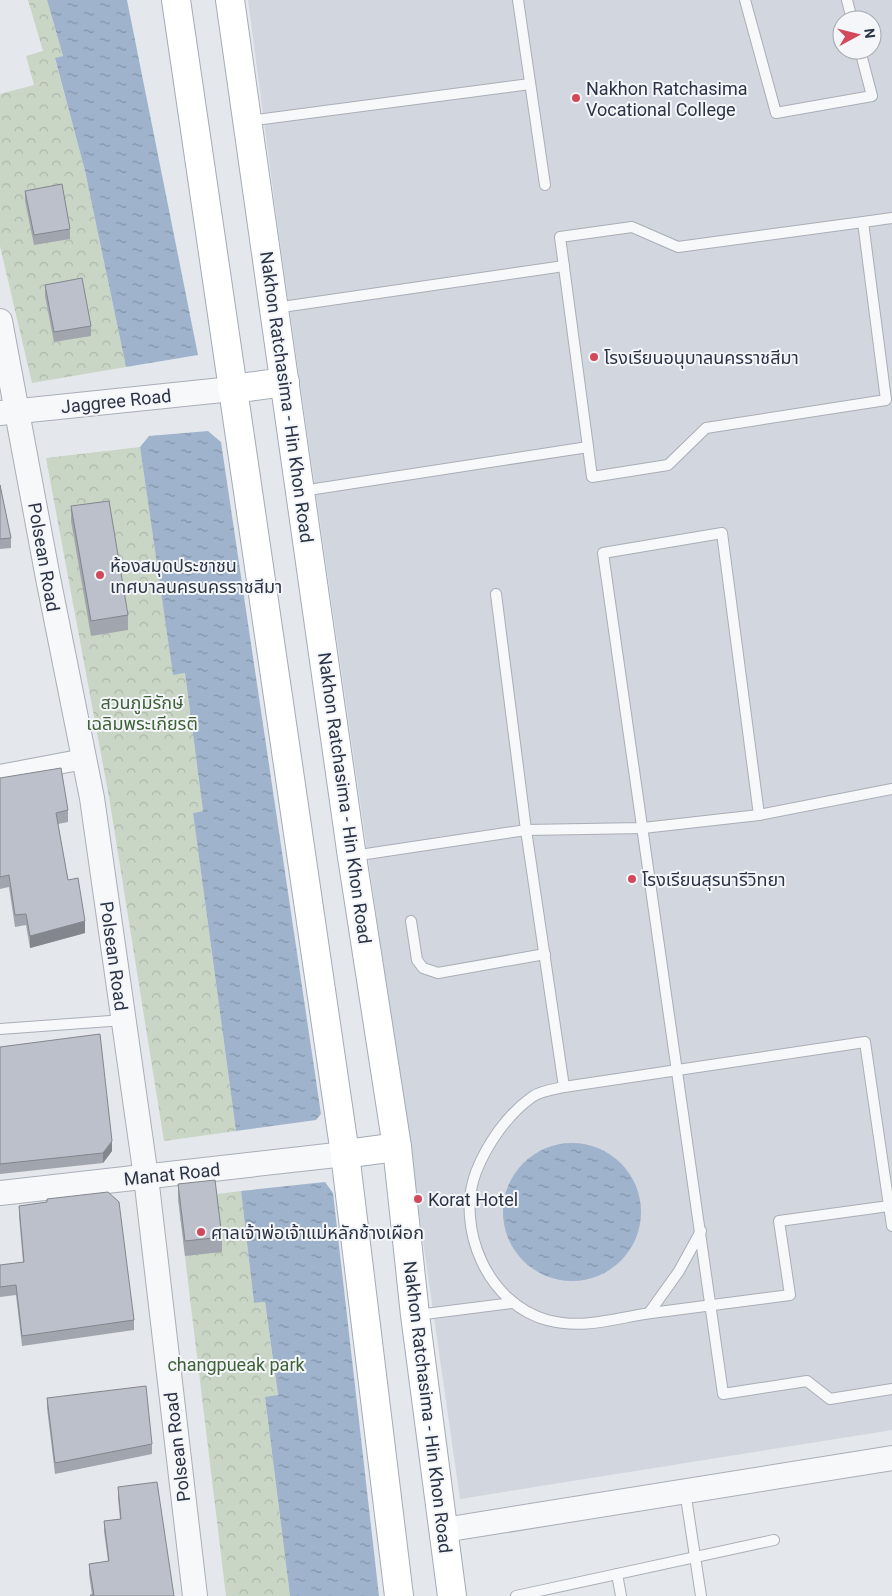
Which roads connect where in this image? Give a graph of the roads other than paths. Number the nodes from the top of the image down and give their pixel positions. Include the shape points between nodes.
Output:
1 (176, 0) edge
2 (230, 0) edge
3 (518, 0) edge
4 (746, 0) edge
5 (863, 60) edge
6 (530, 84) junction
7 (247, 121) junction
8 (545, 184) dead end
9 (892, 218) edge
10 (863, 222) junction
11 (564, 266) junction
12 (274, 308) junction
13 (0, 321) edge
14 (285, 382) junction
15 (232, 389) junction
16 (9, 412) edge
17 (588, 447) junction
18 (302, 491) junction
19 (496, 594) dead end
20 (84, 759) junction
21 (0, 775) edge
22 (892, 789) edge
23 (759, 815) junction
24 (643, 828) junction
25 (526, 830) junction
26 (352, 856) junction
27 (411, 921) dead end
28 (545, 954) junction
29 (124, 1020) junction
30 (0, 1029) edge
31 (676, 1069) junction
32 (564, 1087) junction
33 (397, 1147) junction
34 (345, 1154) junction
35 (146, 1176) junction
36 (0, 1193) edge
37 (889, 1206) junction
38 (892, 1226) edge
39 (701, 1231) junction
40 (512, 1303) junction
41 (711, 1306) junction
42 (649, 1313) junction
43 (415, 1315) junction
44 (892, 1389) edge
45 (892, 1458) edge
46 (685, 1492) junction
47 (444, 1530) junction
48 (774, 1540) dead end
49 (694, 1557) junction
50 (617, 1574) junction
51 (195, 1596) edge
52 (399, 1596) edge
53 (452, 1596) edge
54 (516, 1596) edge
55 (621, 1596) edge
56 (701, 1596) edge

1 - 15 main road
2 - 7 main road, Nakhon Ratchasima - Hin Khon Road
3 - 6 lane
4 - 5 lane via 776,113 872,96
6 - 7 lane
6 - 8 lane
7 - 12 main road, Nakhon Ratchasima - Hin Khon Road
9 - 10 lane
10 - 11 lane via 678,247 632,227 560,237
10 - 17 lane via 886,400 706,428 668,465 592,477
11 - 12 lane
11 - 17 lane
12 - 14 main road, Nakhon Ratchasima - Hin Khon Road
13 - 16 street, Polsean Road
14 - 15 main road
14 - 18 main road, Nakhon Ratchasima - Hin Khon Road
15 - 16 street, Jaggree Road
15 - 34 main road
16 - 20 street, Polsean Road via 48,578
17 - 18 lane
18 - 26 main road, Nakhon Ratchasima - Hin Khon Road
19 - 25 lane
20 - 21 street
20 - 29 street, Polsean Road
22 - 23 lane
23 - 24 lane
23 - 24 lane via 722,533 603,553
24 - 25 lane
24 - 31 lane
25 - 26 lane
25 - 28 lane
26 - 33 main road, Nakhon Ratchasima - Hin Khon Road
27 - 28 lane via 418,960 423,968 438,973
28 - 32 lane
29 - 30 lane
29 - 35 street, Polsean Road
31 - 32 lane
31 - 37 lane via 865,1042
31 - 39 lane
32 - 40 lane via 533,1095 512,1115 492,1142 476,1174 470,1212 476,1250 491,1280
33 - 34 main road
33 - 43 main road, Nakhon Ratchasima - Hin Khon Road
34 - 35 street, Manat Road
34 - 52 main road
35 - 36 street, Manat Road
35 - 51 street, Polsean Road
37 - 38 lane
37 - 41 lane via 779,1220 790,1295
39 - 41 lane
39 - 42 lane via 679,1271
40 - 42 lane via 545,1320 578,1326
40 - 43 lane
41 - 42 lane
41 - 44 lane via 723,1394 808,1381 830,1398
43 - 47 main road, Nakhon Ratchasima - Hin Khon Road
45 - 46 street
46 - 47 street
46 - 49 lane
47 - 53 main road, Nakhon Ratchasima - Hin Khon Road
48 - 49 lane
49 - 50 lane
49 - 56 lane
50 - 54 lane
50 - 55 lane

